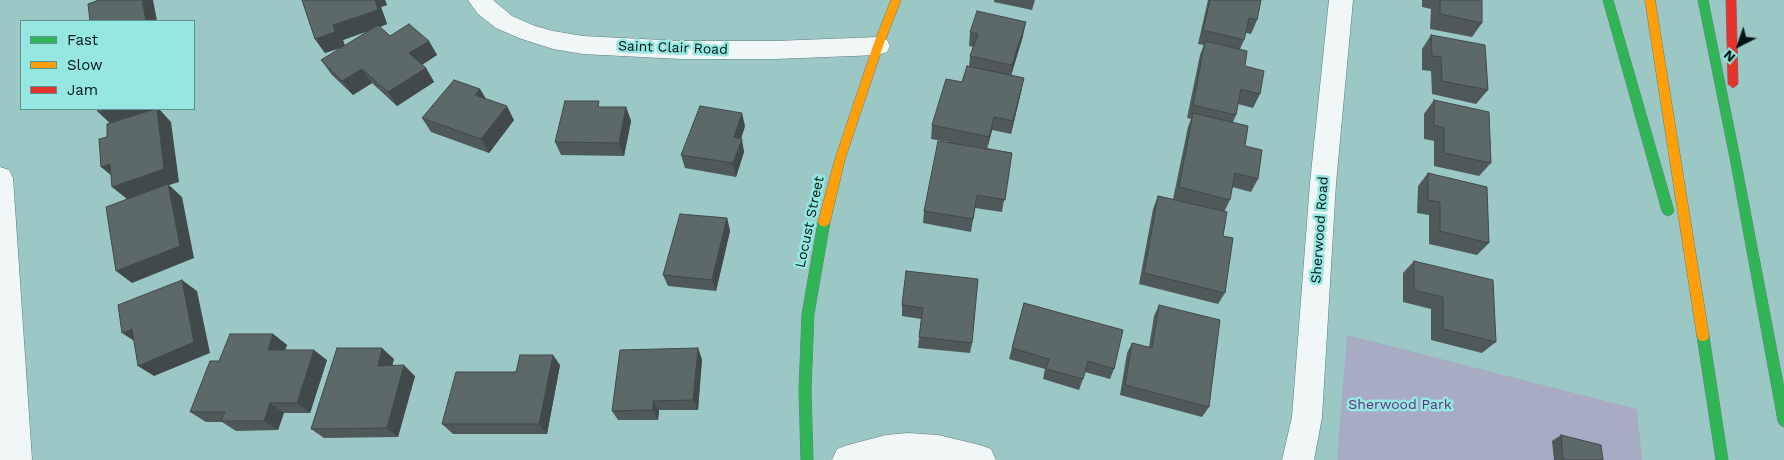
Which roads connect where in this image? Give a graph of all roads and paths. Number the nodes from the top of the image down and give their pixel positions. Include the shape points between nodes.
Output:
1 (480, 0) edge
2 (896, 0) edge
3 (1341, 0) edge
4 (1608, 0) edge
5 (1650, 0) edge
6 (1703, 0) edge
7 (1730, 0) edge
8 (878, 46) junction
9 (1735, 158) junction
10 (0, 178) edge
11 (0, 214) edge
12 (1701, 328) junction
13 (1784, 421) edge
14 (16, 460) edge
15 (807, 460) edge
16 (848, 460) edge
17 (980, 460) edge
18 (1298, 460) edge
19 (1722, 460) edge

1 - 8 street, Saint Clair Road via 504,22 526,32 584,45 681,50
2 - 8 main road, Locust Street
3 - 18 street, Sherwood Road via 1323,183 1307,417
4 - 12 main road
5 - 12 main road
6 - 9 main road
7 - 9 main road
8 - 15 main road, Locust Street via 840,159 818,249 808,314 804,390
9 - 13 main road
10 - 11 street
11 - 14 street
12 - 19 main road
16 - 17 street via 908,448 938,450

